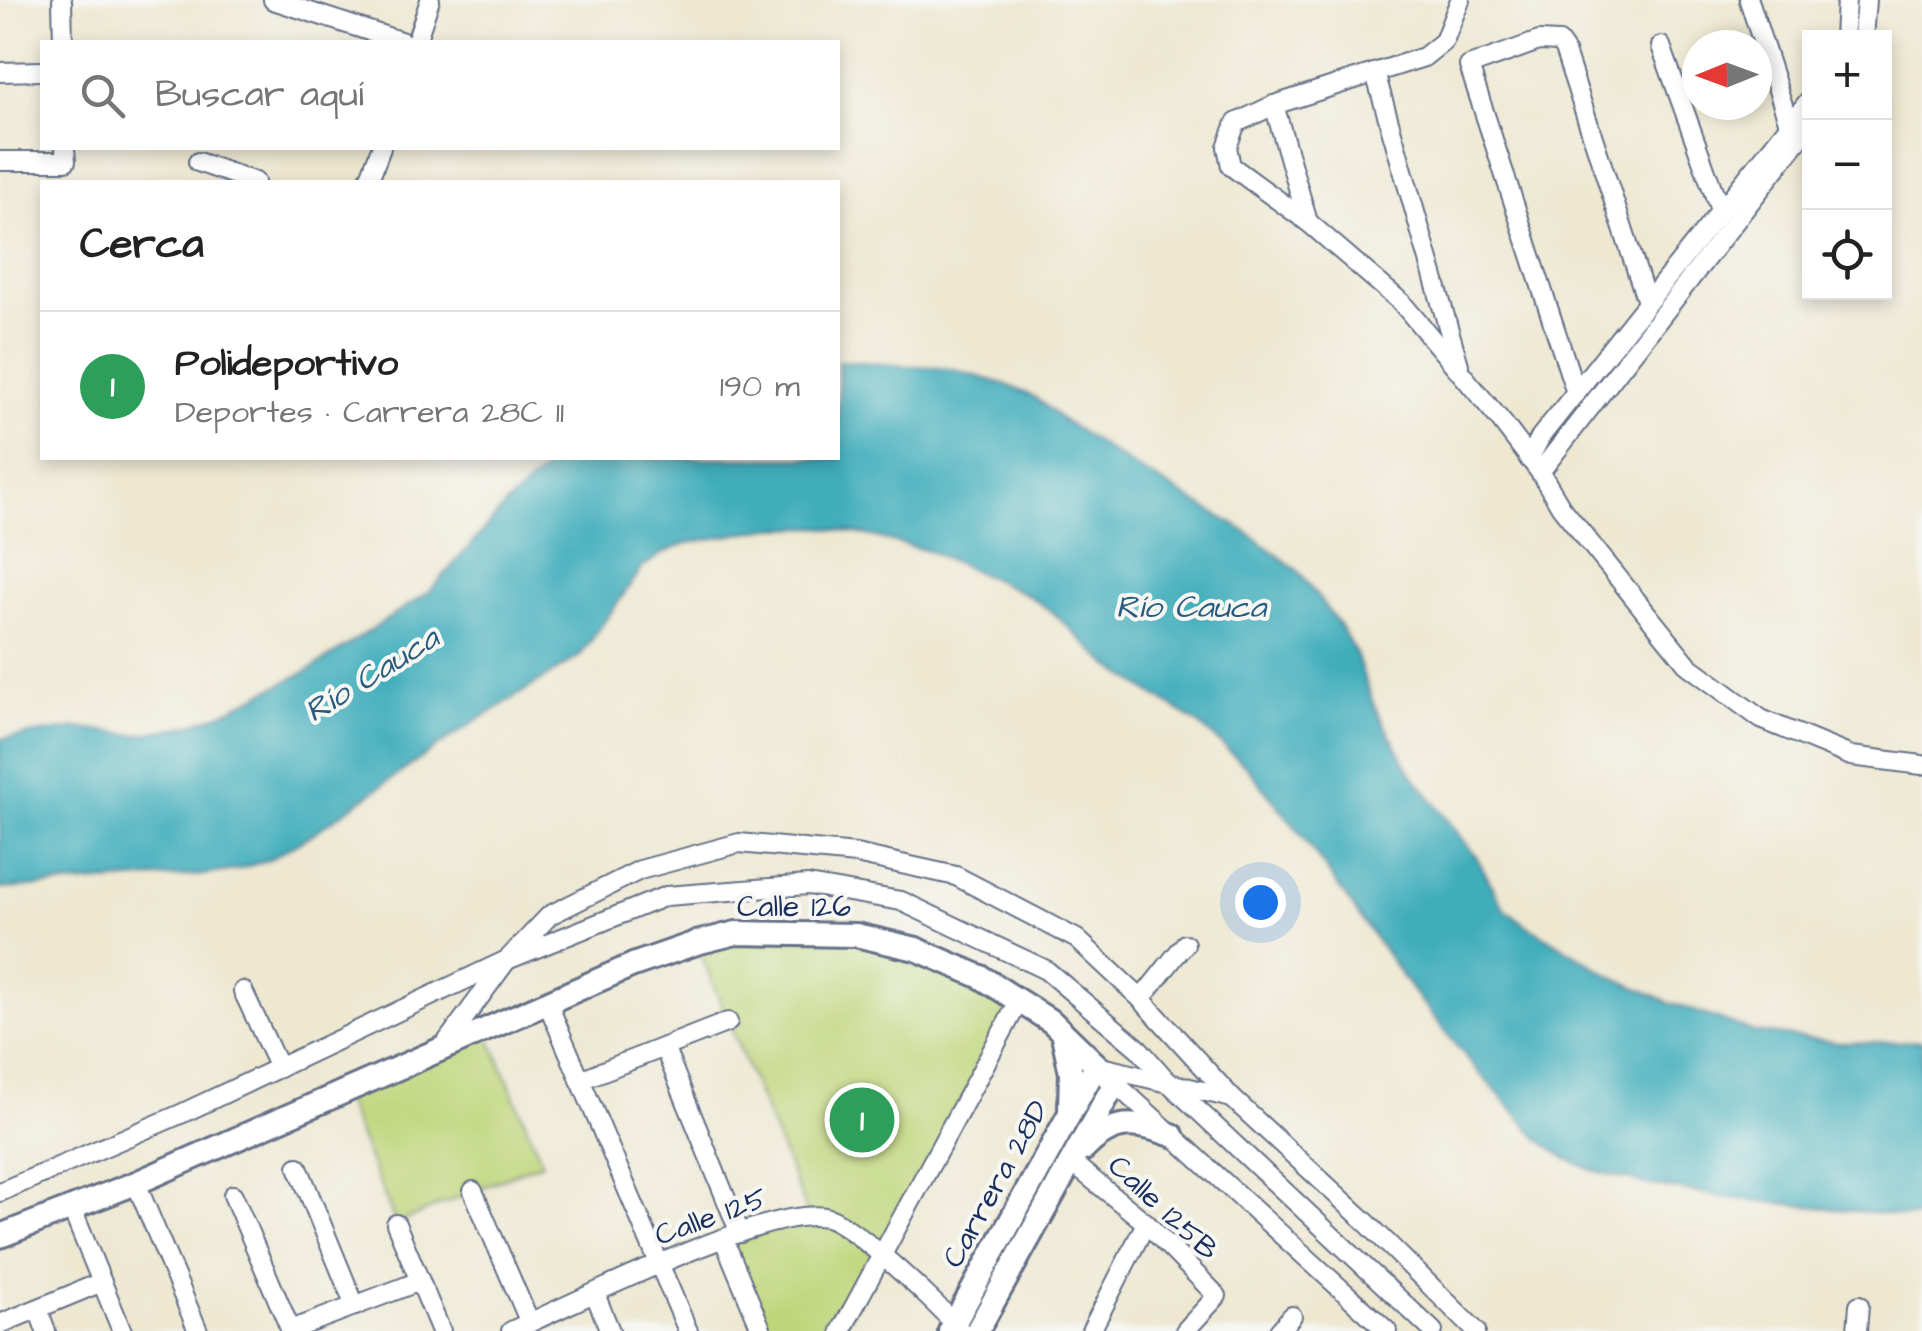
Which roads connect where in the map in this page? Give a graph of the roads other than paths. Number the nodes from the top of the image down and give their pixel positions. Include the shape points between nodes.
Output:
1 (62, 0) edge
2 (273, 0) edge
3 (430, 0) edge
4 (1460, 0) edge
5 (1749, 0) edge
6 (1846, 0) edge
7 (1866, 0) edge
8 (1844, 30) edge
9 (1864, 30) edge
10 (63, 40) edge
11 (397, 40) edge
12 (417, 40) edge
13 (1661, 46) dead end
14 (40, 71) edge
15 (0, 72) edge
16 (1375, 73) junction
17 (1274, 105) junction
18 (1802, 109) edge
19 (1789, 124) junction
20 (1802, 134) edge
21 (380, 150) edge
22 (65, 154) edge
23 (0, 161) edge
24 (198, 162) dead end
25 (249, 180) edge
26 (369, 180) edge
27 (1720, 210) junction
28 (1308, 222) junction
29 (1648, 302) junction
30 (1462, 372) junction
31 (1576, 393) junction
32 (1534, 465) junction
33 (1922, 766) edge
34 (550, 914) junction
35 (598, 923) junction
36 (1185, 944) dead end
37 (507, 960) junction
38 (243, 991) dead end
39 (1141, 999) junction
40 (1019, 1001) junction
41 (547, 1002) junction
42 (728, 1022) dead end
43 (1062, 1032) junction
44 (443, 1047) junction
45 (664, 1047) junction
46 (1096, 1066) junction
47 (279, 1068) junction
48 (580, 1080) junction
49 (1168, 1082) junction
50 (1116, 1083) junction
51 (1232, 1098) junction
52 (1070, 1112) junction
53 (1172, 1135) junction
54 (1071, 1162) junction
55 (298, 1167) dead end
56 (136, 1182) junction
57 (473, 1191) dead end
58 (0, 1192) edge
59 (233, 1195) dead end
60 (71, 1207) junction
61 (1146, 1222) junction
62 (396, 1224) dead end
63 (0, 1236) edge
64 (732, 1237) junction
65 (882, 1257) junction
66 (659, 1265) junction
67 (420, 1281) junction
68 (102, 1282) junction
69 (595, 1294) junction
70 (1859, 1305) dead end
71 (354, 1306) junction
72 (38, 1309) junction
73 (1292, 1316) dead end
74 (530, 1323) junction
75 (0, 1324) edge
76 (955, 1328) edge
77 (291, 1330) edge
78 (46, 1331) edge
79 (122, 1331) edge
80 (198, 1331) edge
81 (441, 1331) edge
82 (511, 1331) edge
83 (610, 1331) edge
84 (688, 1331) edge
85 (762, 1331) edge
86 (840, 1331) edge
87 (977, 1331) edge
88 (1091, 1331) edge
89 (1185, 1331) edge
90 (1278, 1331) edge
91 (1387, 1331) edge
92 (1433, 1331) edge
93 (1476, 1331) edge
94 (1857, 1331) edge

1 - 10 street
2 - 11 street
3 - 12 street
4 - 16 street via 1444,41 1424,57
5 - 19 street
6 - 8 street
7 - 9 street
13 - 27 street
14 - 15 street
16 - 17 street
16 - 30 street
17 - 28 street
17 - 28 street via 1236,123 1228,156 1231,166
18 - 19 street
19 - 27 street
20 - 32 street
21 - 26 street
22 - 23 street
24 - 25 street
27 - 29 street
28 - 30 street via 1401,302
29 - 31 street
29 - 31 street via 1559,42 1539,41 1469,66
30 - 32 street
31 - 32 street via 1541,436
32 - 33 street via 1689,666 1761,719 1851,756
34 - 35 street
34 - 37 street
34 - 39 street via 640,870 739,844 856,854 956,876 1076,938
35 - 37 street
35 - 49 street via 666,896 808,884 901,901 1046,970 1140,1048
36 - 39 street
37 - 44 street
37 - 47 street
38 - 47 street
39 - 51 street
40 - 41 street, Calle 126 via 916,949 856,935 779,932 696,943
40 - 43 street, Calle 126
40 - 65 street
41 - 44 street, Calle 126
41 - 48 street
42 - 45 street
43 - 46 street, Calle 126
43 - 52 street via 1072,1073
44 - 56 street, Calle 126
45 - 48 street
45 - 64 street
46 - 49 street
46 - 50 street, Calle 126
46 - 52 street, Carrera 28D
47 - 58 street
48 - 66 street
49 - 51 street
49 - 92 street
50 - 53 street, Calle 126
50 - 54 street, Carrera 28D
51 - 93 street
52 - 76 street, Carrera 28D
53 - 54 street via 1148,1126 1109,1129
53 - 91 street, Calle 126
54 - 61 street, Calle 125B
54 - 87 street, Carrera 28D
55 - 71 street
56 - 60 street, Calle 126
56 - 80 street
57 - 74 street
59 - 77 street
60 - 63 street, Calle 126
60 - 68 street
61 - 88 street
61 - 89 street, Calle 125B via 1217,1296
62 - 67 street
64 - 65 street, Calle 125 via 792,1217 826,1218
64 - 66 street, Calle 125
64 - 85 street
65 - 76 street, Calle 125
65 - 86 street
66 - 69 street, Calle 125
66 - 84 street
67 - 71 street
67 - 81 street
68 - 72 street
68 - 79 street
69 - 74 street, Calle 125
69 - 83 street
70 - 94 street
71 - 77 street
72 - 75 street
72 - 78 street
73 - 90 street
74 - 82 street, Calle 125

